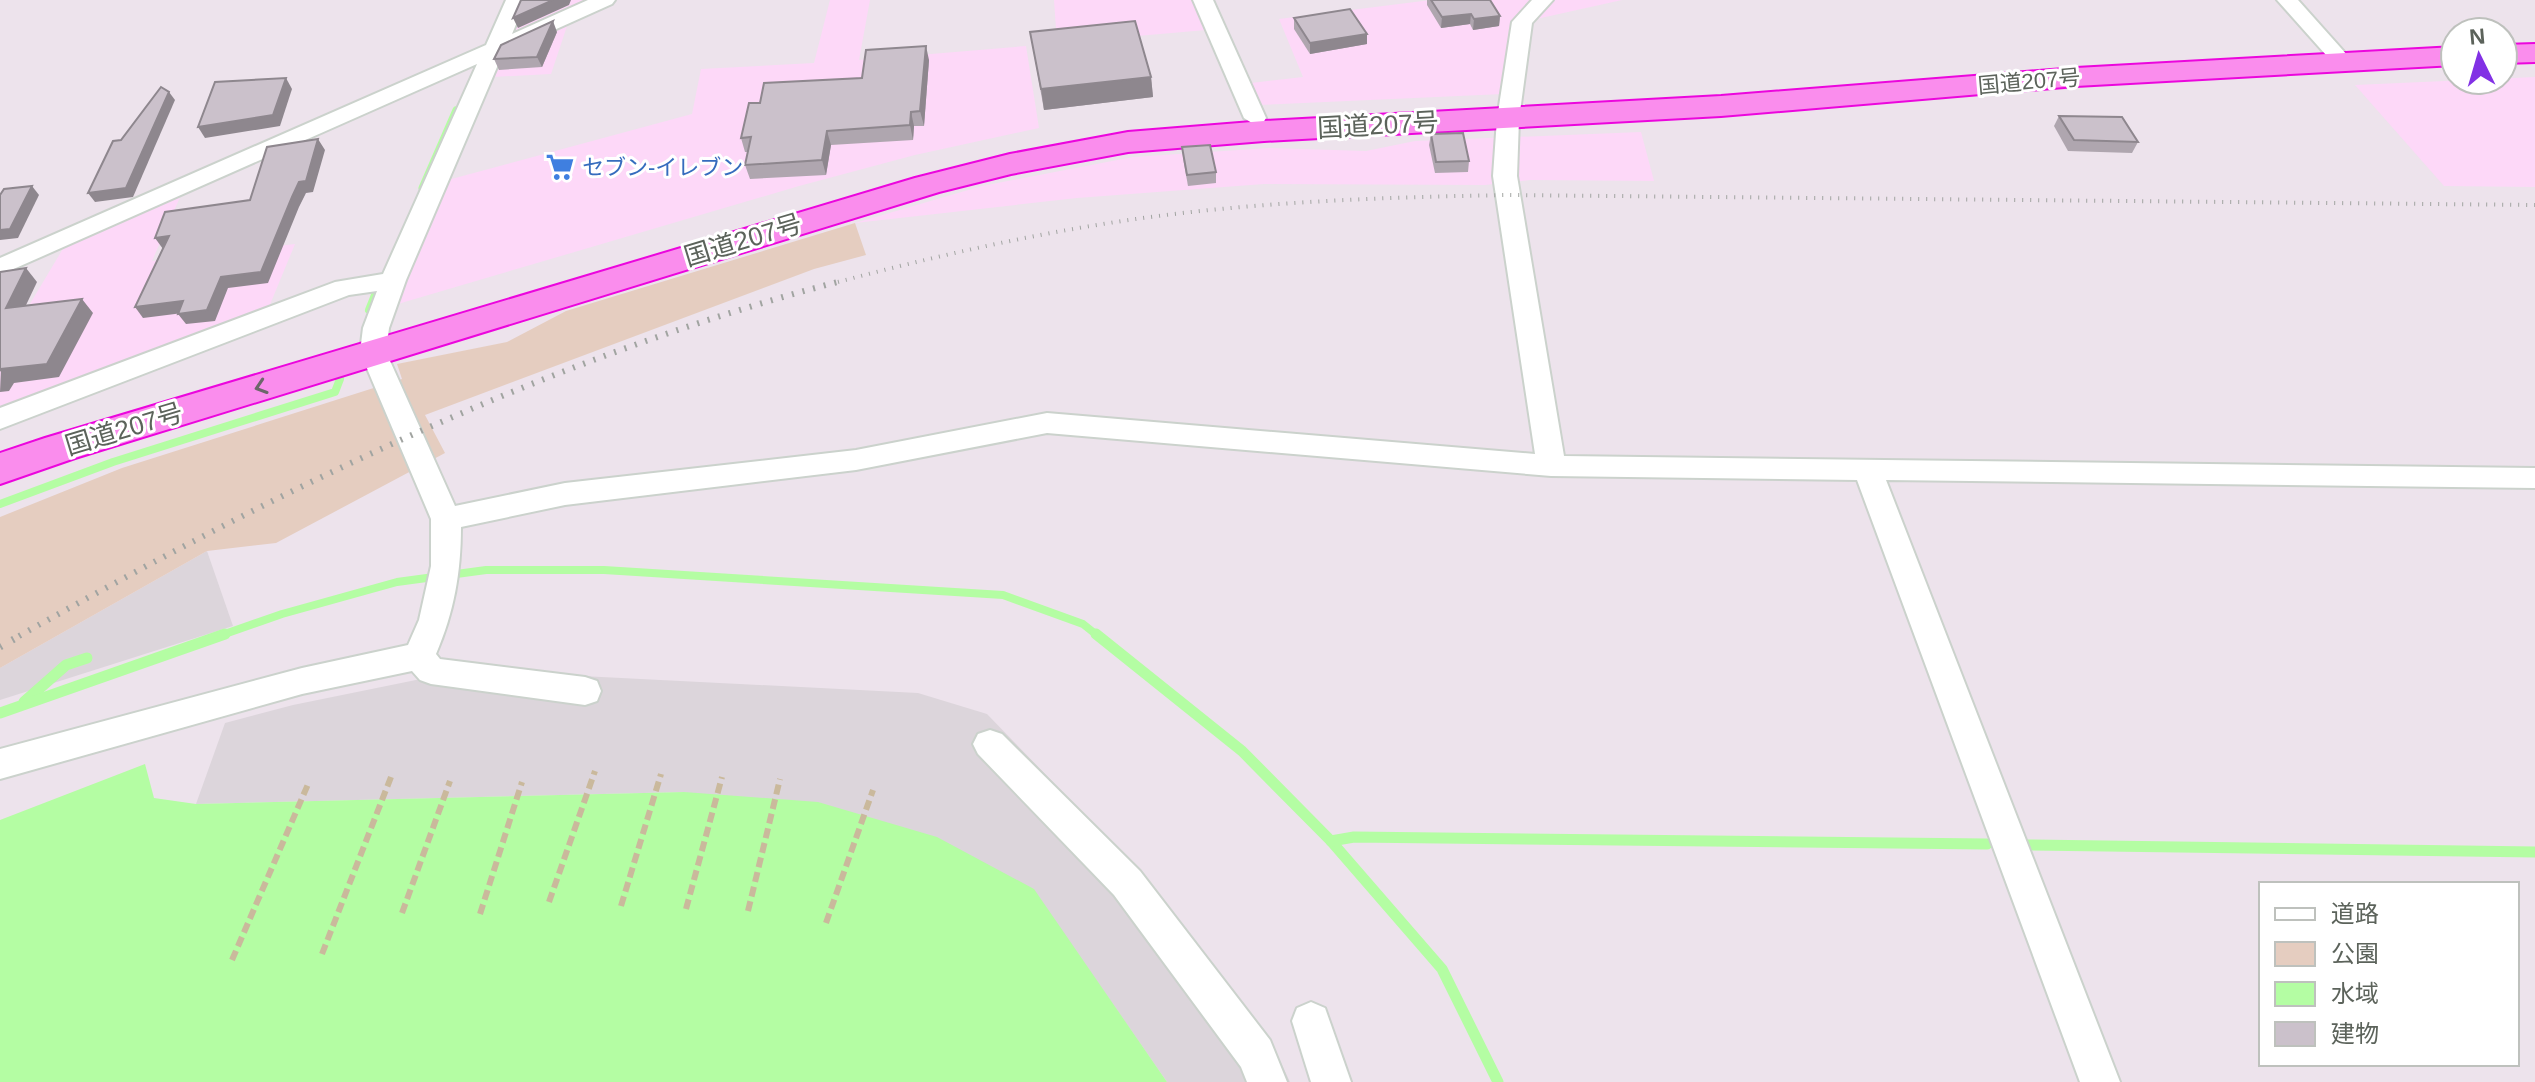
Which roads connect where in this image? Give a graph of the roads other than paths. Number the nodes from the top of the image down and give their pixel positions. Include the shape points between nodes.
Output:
1 (516, 0) edge
2 (605, 0) edge
3 (1203, 0) edge
4 (1543, 0) edge
5 (2287, 0) edge
6 (494, 49) junction
7 (2439, 57) edge
8 (2341, 60) junction
9 (1255, 118) junction
10 (1508, 119) junction
11 (0, 267) edge
12 (393, 280) junction
13 (374, 340) junction
14 (0, 419) edge
15 (0, 446) edge
16 (1551, 466) junction
17 (0, 469) edge
18 (1868, 471) junction
19 (2535, 478) edge
20 (446, 519) junction
21 (419, 656) junction
22 (585, 691) dead end
23 (990, 744) dead end
24 (0, 764) edge
25 (1311, 1021) dead end
26 (1267, 1082) edge
27 (1331, 1082) edge
28 (2100, 1082) edge

1 - 6 street
2 - 6 street
3 - 9 street
4 - 10 street via 1522,22
5 - 8 street
6 - 11 street
6 - 12 street
7 - 8 highway, 国道207号
8 - 10 highway, 国道207号
9 - 10 highway, 国道207号
9 - 13 highway, 国道207号 via 1073,137 919,169
10 - 13 highway, 国道207号 via 1128,142 1010,164
10 - 16 street via 1505,176
12 - 13 street
12 - 14 street via 344,288
13 - 15 highway, 国道207号 via 98,410
13 -> 17 highway, 国道207号
13 - 20 street
16 - 18 street
16 - 20 street via 1047,423 856,460 565,494
18 - 19 street
18 - 28 street
20 - 21 street via 444,576 435,620
21 - 22 street via 431,671
21 - 24 street via 302,681
23 - 26 street via 1127,883 1256,1054
25 - 27 street

